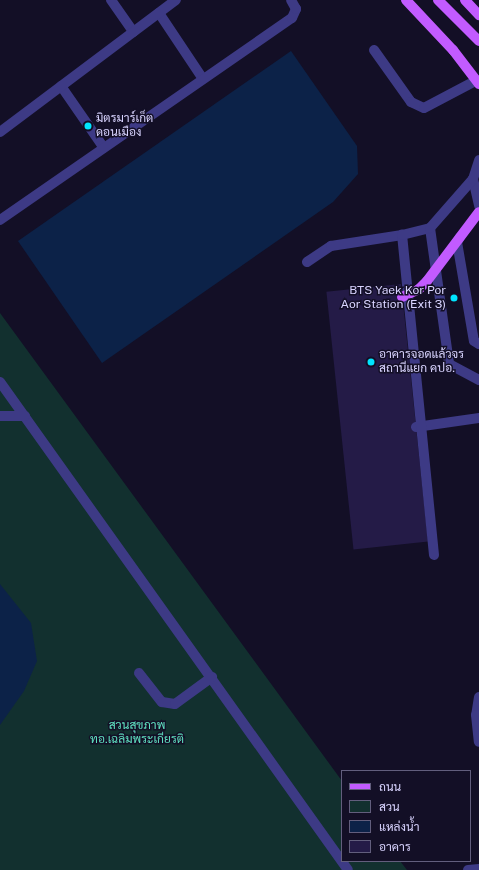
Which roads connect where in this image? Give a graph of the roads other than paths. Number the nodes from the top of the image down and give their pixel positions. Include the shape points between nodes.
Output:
1 (111, 0) edge
2 (176, 0) edge
3 (292, 0) edge
4 (406, 0) edge
5 (438, 0) edge
6 (465, 0) edge
7 (159, 13) junction
8 (479, 15) edge
9 (133, 32) junction
10 (479, 41) edge
11 (374, 50) dead end
12 (204, 79) junction
13 (478, 82) edge
14 (61, 86) junction
15 (0, 132) edge
16 (104, 148) junction
17 (479, 160) edge
18 (472, 179) junction
19 (479, 206) edge
20 (479, 212) edge
21 (479, 216) edge
22 (0, 220) edge
23 (430, 228) junction
24 (402, 235) junction
25 (307, 262) dead end
26 (402, 297) dead end
27 (479, 344) edge
28 (479, 380) edge
29 (0, 382) edge
30 (0, 416) edge
31 (26, 416) junction
32 (479, 418) edge
33 (419, 426) junction
34 (434, 555) dead end
35 (140, 673) dead end
36 (212, 677) junction
37 (479, 697) edge
38 (478, 730) edge
39 (479, 742) edge
40 (341, 860) edge
41 (479, 868) edge
42 (468, 870) edge

1 - 9 street
2 - 7 street
3 - 12 street via 296,9 292,18
4 - 13 main road via 453,50
5 - 10 main road
6 - 8 main road
7 - 9 street
7 - 12 street
9 - 14 street
11 - 13 street via 411,102 424,108
12 - 16 street
14 - 15 street
14 - 16 street
16 - 22 street
17 - 18 street
18 - 19 street
18 - 23 street
20 - 26 main road via 419,290
21 - 27 street via 457,242 474,341
23 - 24 street
23 - 28 street via 448,364
24 - 25 street via 331,246
24 - 33 street
29 - 31 street
30 - 31 street
31 - 36 street
32 - 33 street
33 - 34 street
35 - 36 street via 162,702 175,704
36 - 40 street
37 - 38 street via 476,715
38 - 39 street
41 - 42 street

